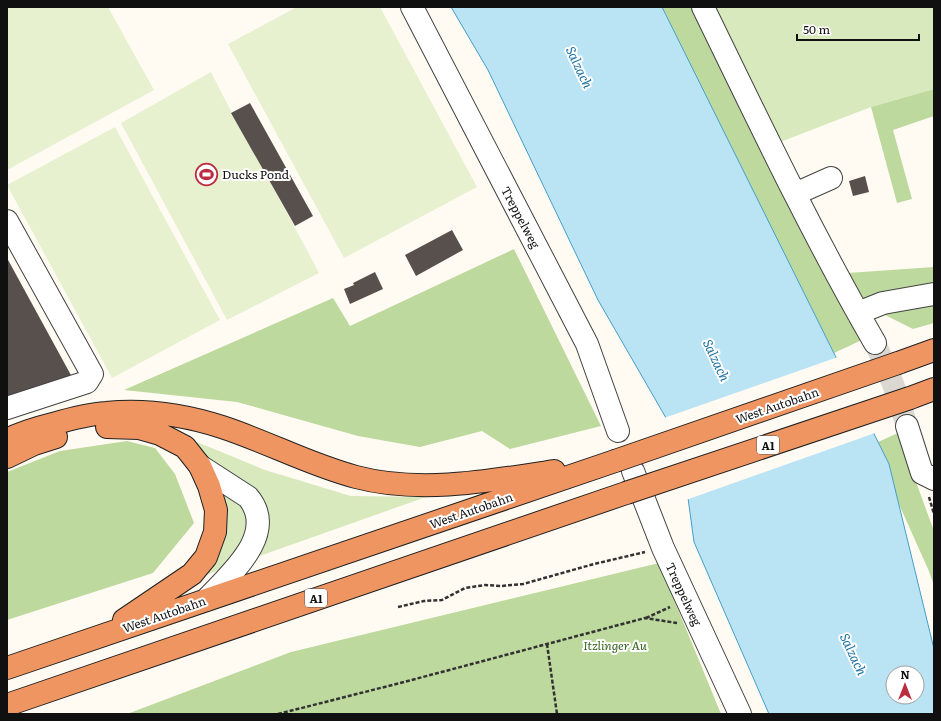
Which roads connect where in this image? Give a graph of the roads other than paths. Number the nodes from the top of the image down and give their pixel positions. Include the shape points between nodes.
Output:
1 (412, 7) edge
2 (702, 7) edge
3 (831, 178) dead end
4 (795, 194) junction
5 (7, 221) edge
6 (934, 294) edge
7 (858, 313) junction
8 (875, 343) tunnel mouth
9 (934, 350) edge
10 (934, 389) edge
11 (7, 408) edge
12 (907, 426) tunnel mouth
13 (618, 431) dead end
14 (7, 440) edge
15 (7, 457) edge
16 (200, 466) junction
17 (624, 466) junction
18 (930, 473) edge
19 (206, 600) junction
20 (104, 635) junction
21 (7, 668) edge
22 (7, 705) edge
23 (740, 714) edge

1 - 13 lane, Treppelweg via 587,344
2 - 4 lane
3 - 4 lane
4 - 7 lane
5 - 11 lane via 92,374 87,382
6 - 7 lane via 883,303
7 - 8 lane
9 - 17 highway, West Autobahn, bridge
10 - 22 highway, A1, bridge
12 - 18 lane
14 - 17 highway via 21,433 106,412 167,414 222,427 314,463 356,477 384,482 439,485
15 - 16 highway via 34,444 68,433 117,426 139,428 160,434 184,447
16 - 19 lane via 248,497 254,504 258,522 254,543 236,568
16 - 20 highway via 210,486 216,510 215,532 206,557 192,574
17 - 19 highway, West Autobahn
17 - 23 lane, Treppelweg
19 - 20 highway, West Autobahn
20 - 21 highway, West Autobahn

